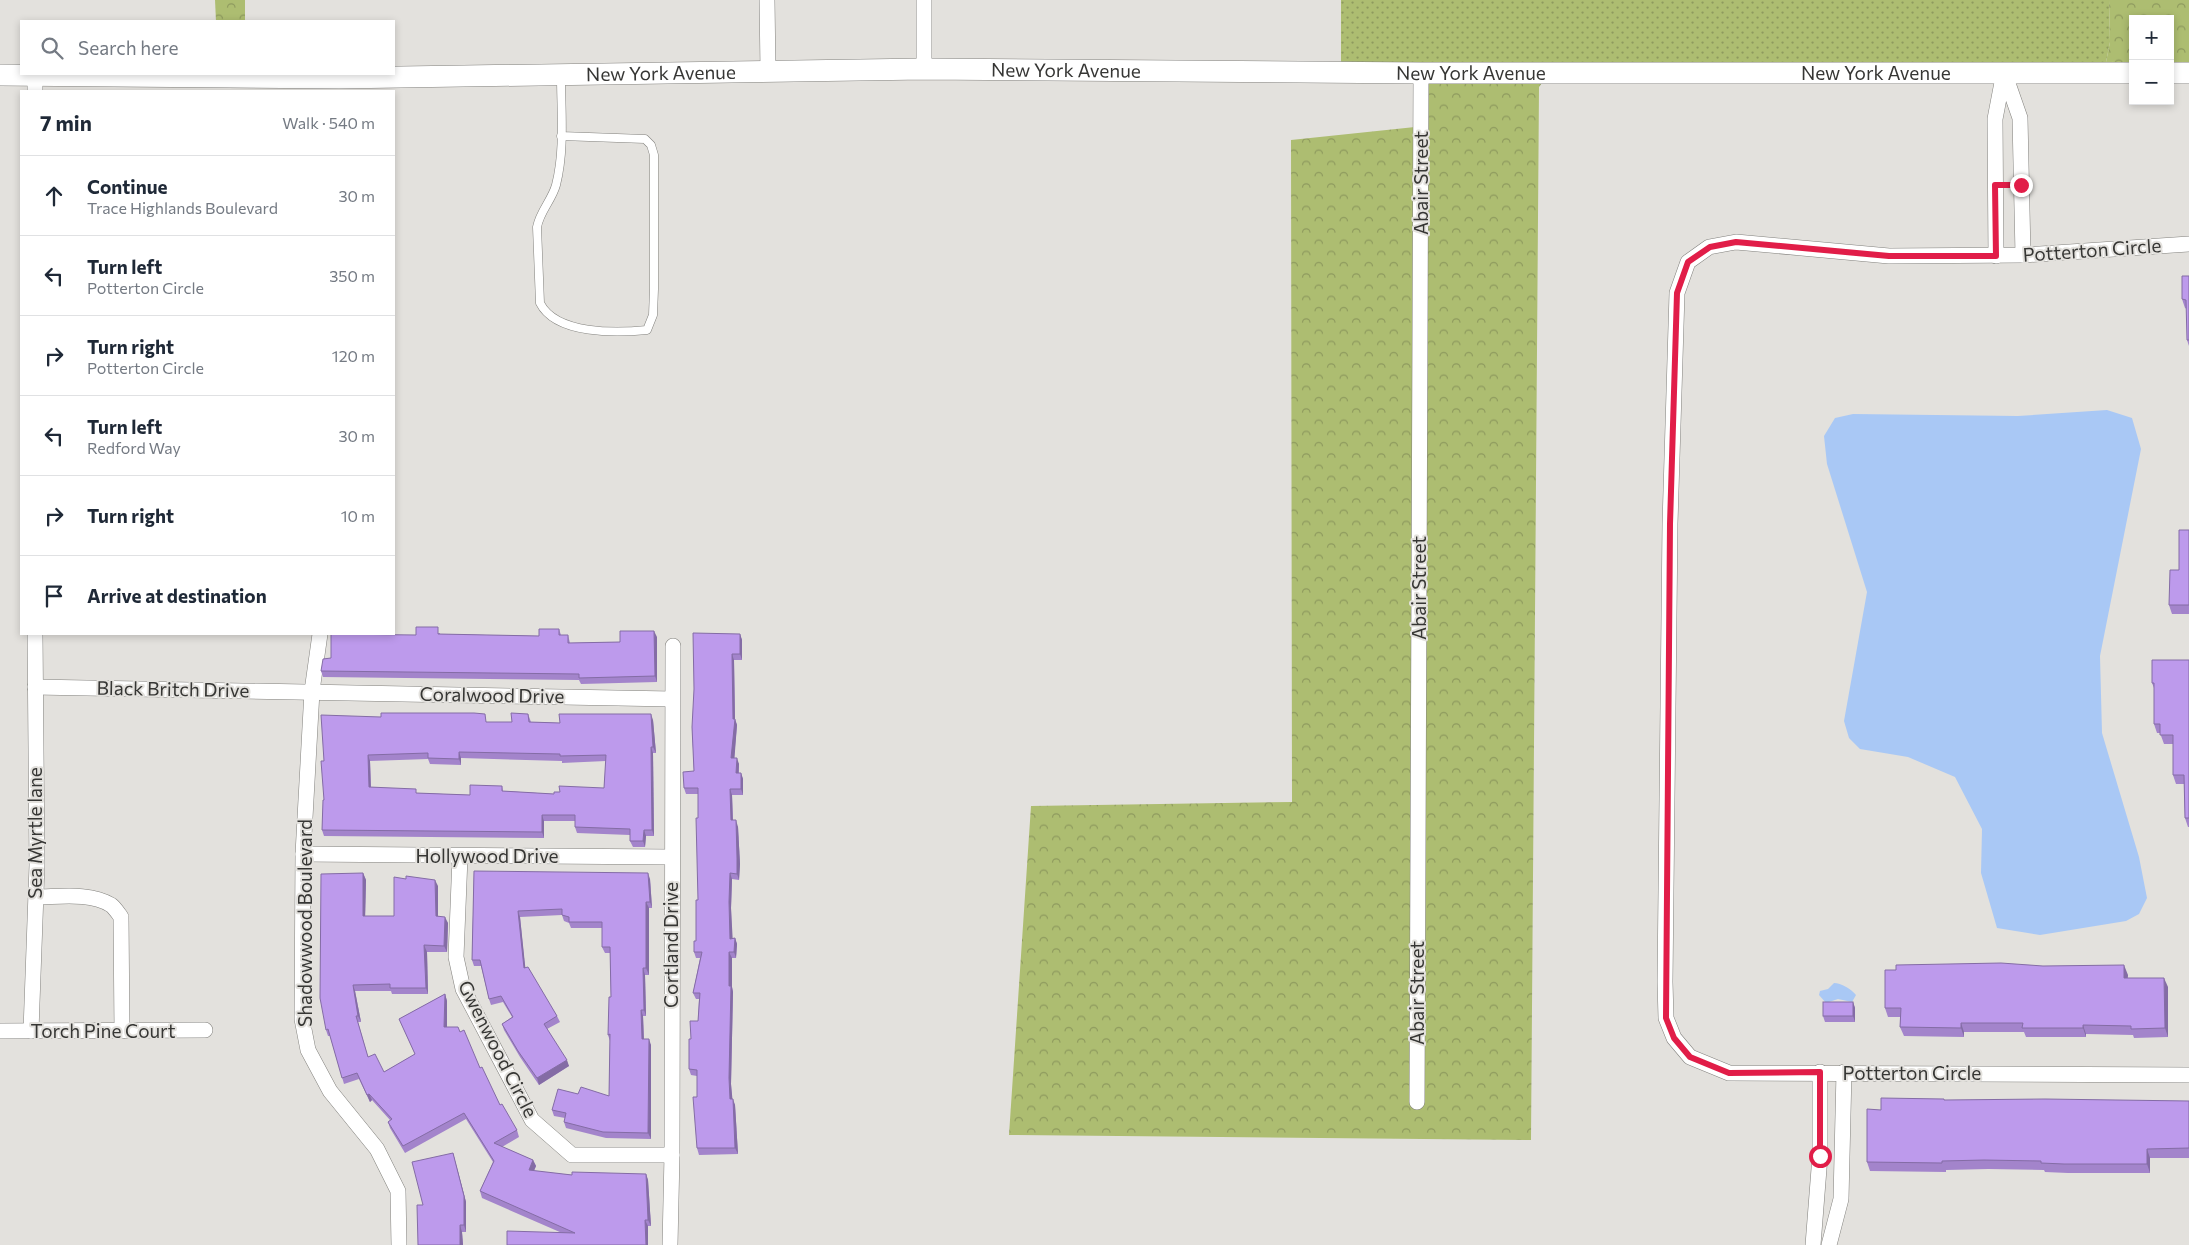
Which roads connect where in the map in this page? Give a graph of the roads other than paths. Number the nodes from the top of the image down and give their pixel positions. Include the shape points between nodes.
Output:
1 (767, 0) edge
2 (924, 0) edge
3 (924, 69) junction
4 (768, 70) junction
5 (2004, 72) junction
6 (1422, 73) junction
7 (2129, 73) edge
8 (2174, 73) edge
9 (2189, 73) edge
10 (561, 74) junction
11 (0, 75) edge
12 (35, 83) edge
13 (339, 84) edge
14 (561, 136) junction
15 (1995, 185) junction
16 (2021, 185) junction
17 (2189, 244) edge
18 (2023, 255) junction
19 (1996, 256) junction
20 (35, 635) edge
21 (320, 635) edge
22 (673, 646) dead end
23 (35, 687) junction
24 (312, 691) junction
25 (672, 699) junction
26 (303, 854) junction
27 (460, 857) junction
28 (671, 857) junction
29 (36, 897) junction
30 (205, 1030) dead end
31 (0, 1031) edge
32 (31, 1031) junction
33 (122, 1031) junction
34 (1820, 1072) junction
35 (1844, 1072) junction
36 (2189, 1075) edge
37 (1417, 1102) dead end
38 (672, 1156) junction
39 (1820, 1156) junction
40 (1842, 1156) junction
41 (399, 1245) edge
42 (670, 1245) edge
43 (1813, 1245) edge
44 (1829, 1245) edge

1 - 4 street
2 - 3 street
3 - 4 street, New York Avenue
3 - 6 street, New York Avenue
4 - 10 street, New York Avenue
5 - 6 street, New York Avenue
5 - 7 street, New York Avenue
5 - 15 street via 1995,119
5 - 16 street via 2020,118
6 - 37 street, Abair Street
8 - 9 street
10 - 13 street, New York Avenue
10 - 14 lane
11 - 12 street, New York Avenue
12 - 13 street, New York Avenue
14 - 14 lane via 556,186 537,227 540,303 545,313 581,329 620,333 647,330 653,315 654,289 654,154 651,145 645,139
15 - 16 street
15 - 19 street
16 - 18 street
17 - 18 street, Potterton Circle
18 - 19 street, Potterton Circle
19 - 34 street, Potterton Circle via 1889,256 1736,242 1710,247 1688,262 1677,293 1670,524 1666,1018 1674,1038 1690,1057 1729,1073
20 - 23 street, Sea Myrtle lane
21 - 24 street, Shadowwood Boulevard
22 - 25 street, Cortland Drive
23 - 24 street, Black Britch Drive
23 - 29 street, Sea Myrtle lane
24 - 25 street, Coralwood Drive
24 - 26 street, Shadowwood Boulevard
25 - 28 street, Cortland Drive
26 - 27 street, Hollywood Drive
26 - 41 street, Shadowwood Boulevard via 302,1019 308,1050 330,1090 378,1149 398,1191
27 - 28 street, Hollywood Drive
27 - 38 street, Gwenwood Circle via 456,957 463,989 532,1120 572,1156
28 - 38 street, Cortland Drive
29 - 32 street, Sea Myrtle lane
29 - 33 street via 77,896 96,900 112,906 121,917
30 - 33 street, Torch Pine Court
31 - 32 street, Torch Pine Court
32 - 33 street, Torch Pine Court
34 - 35 street, Potterton Circle
34 - 39 street
35 - 36 street, Potterton Circle
35 - 40 street
38 - 42 street, Cortland Drive
39 - 40 street
39 - 43 street
40 - 44 street via 1841,1199

